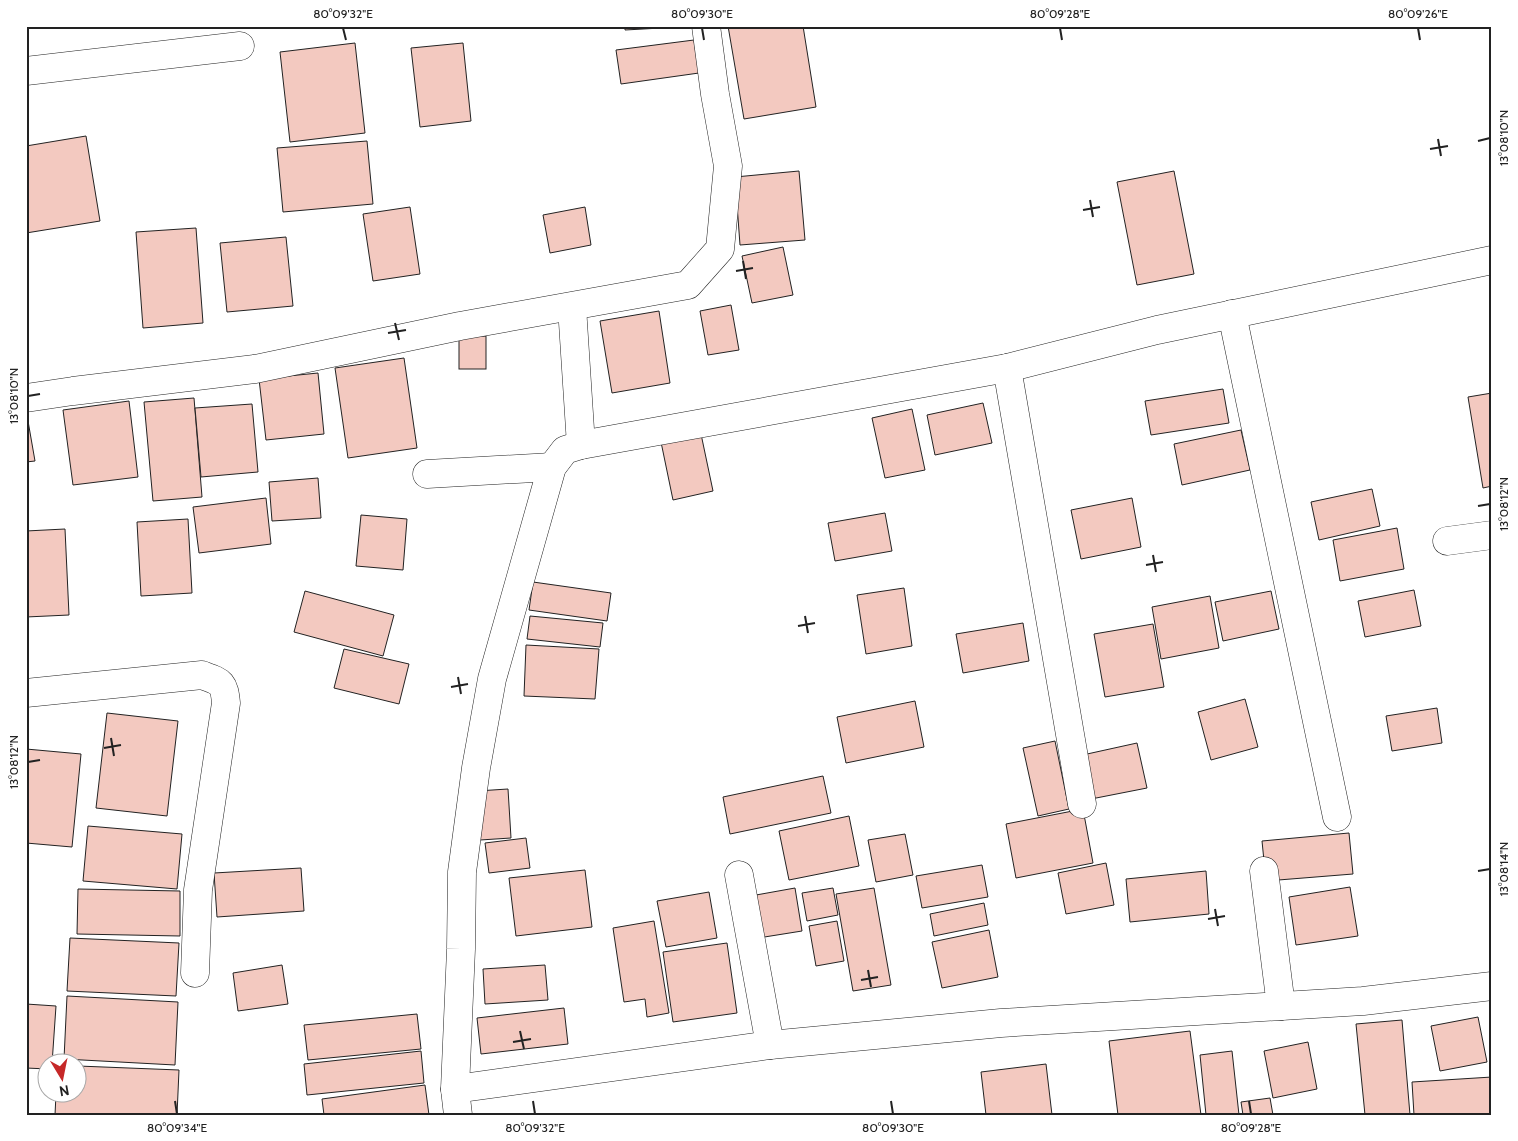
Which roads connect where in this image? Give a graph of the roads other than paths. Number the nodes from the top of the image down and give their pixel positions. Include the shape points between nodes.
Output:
1 (706, 26) edge
2 (240, 46) dead end
3 (26, 70) edge
4 (1492, 260) edge
5 (572, 307) junction
6 (1232, 314) junction
7 (1007, 368) junction
8 (26, 398) edge
9 (581, 445) junction
10 (552, 467) junction
11 (427, 474) dead end
12 (1492, 535) edge
13 (1447, 541) dead end
14 (26, 694) edge
15 (1082, 804) dead end
16 (1337, 817) dead end
17 (1264, 871) dead end
18 (739, 875) dead end
19 (195, 973) dead end
20 (1492, 986) edge
21 (1281, 1006) junction
22 (770, 1046) junction
23 (457, 1102) edge

1 - 5 street via 728,166 720,248 688,285
2 - 3 street
4 - 6 street
5 - 8 street via 460,326 255,369
5 - 9 street
6 - 7 street
6 - 16 street
7 - 9 street
7 - 15 street
9 - 10 street via 565,450
10 - 11 street
10 - 23 street via 492,679 476,768 462,872
12 - 13 street
14 - 19 street via 202,675 217,680 225,688 226,703 198,890
17 - 21 street
18 - 22 street
20 - 21 street via 1363,1001
21 - 22 street via 1000,1023
22 - 23 street

